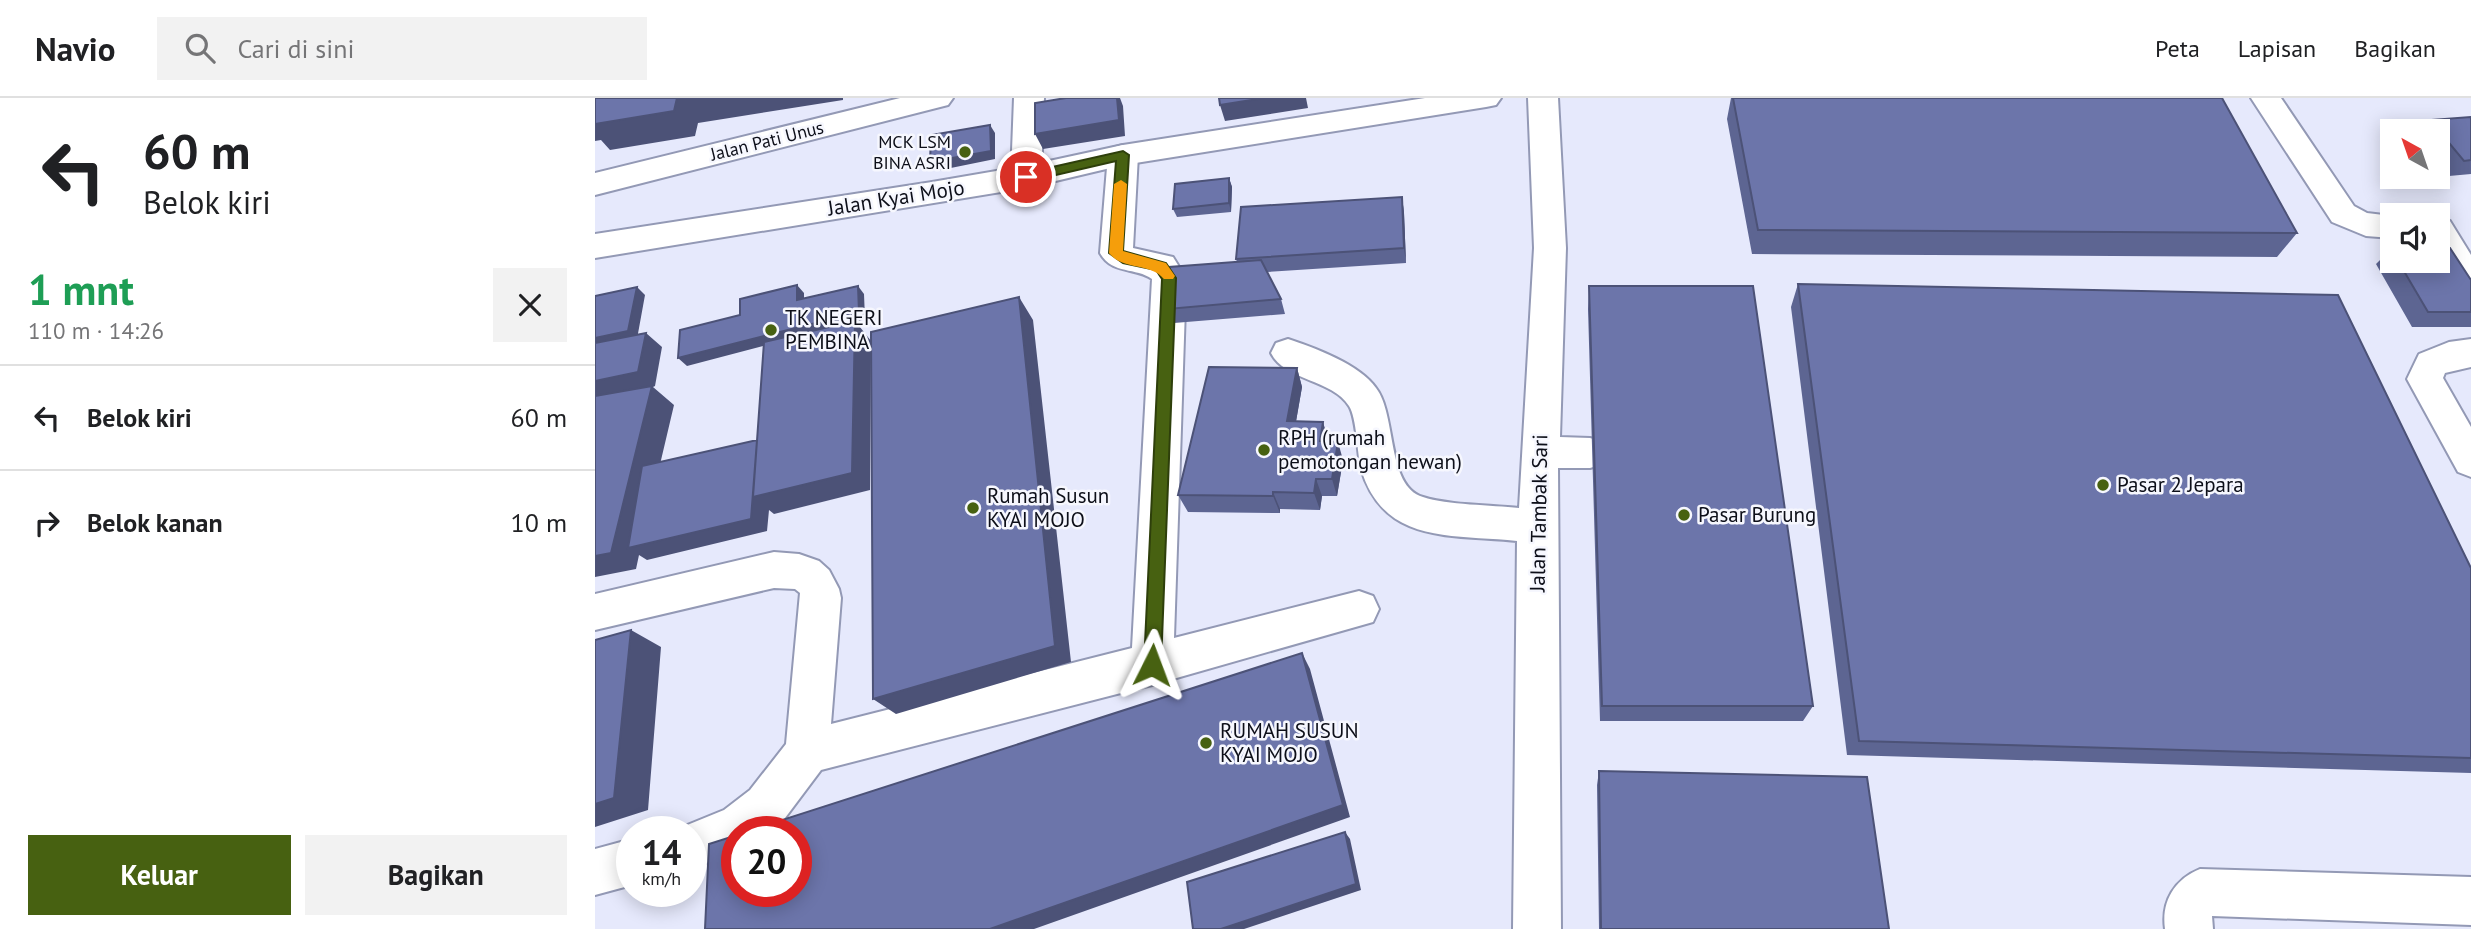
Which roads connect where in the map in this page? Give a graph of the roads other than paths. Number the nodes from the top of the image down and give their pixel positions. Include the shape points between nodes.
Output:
1 (938, 98) edge
2 (1029, 98) edge
3 (1486, 98) edge
4 (1543, 98) edge
5 (2266, 98) edge
6 (888, 104) edge
7 (1123, 155) junction
8 (1026, 177) junction
9 (595, 184) edge
10 (2380, 225) edge
11 (2450, 229) edge
12 (2471, 230) edge
13 (595, 246) edge
14 (2450, 249) edge
15 (2471, 283) edge
16 (1288, 353) dead end
17 (2471, 353) edge
18 (1539, 452) junction
19 (1590, 453) edge
20 (2471, 461) edge
21 (1537, 527) junction
22 (1359, 609) dead end
23 (595, 612) edge
24 (1152, 665) junction
25 (807, 752) junction
26 (707, 840) edge
27 (616, 866) edge
28 (595, 872) edge
29 (2471, 901) edge
30 (1537, 929) edge
31 (2189, 929) edge

1 - 6 street, Jalan Pati Unus
2 - 8 street
3 - 7 street, Jalan Kyai Mojo
4 - 18 street, Jalan Tambak Sari via 1550,248
5 - 10 street via 2343,214 2354,222
6 - 9 street, Jalan Pati Unus
7 - 8 street, Jalan Kyai Mojo
7 - 24 street via 1116,253 1161,266 1169,278
8 - 13 street, Jalan Kyai Mojo
11 - 12 street
14 - 15 street
16 - 21 street via 1357,390 1367,402 1380,471 1400,506 1415,513
17 - 20 street via 2431,364 2425,379
18 - 19 street
18 - 21 street, Jalan Tambak Sari
21 - 30 street, Jalan Tambak Sari
22 - 24 street
23 - 25 street via 775,570 811,574 819,584 821,598
24 - 25 street
25 - 26 street via 767,806 739,827
27 - 28 street
29 - 31 street via 2200,892 2190,903

